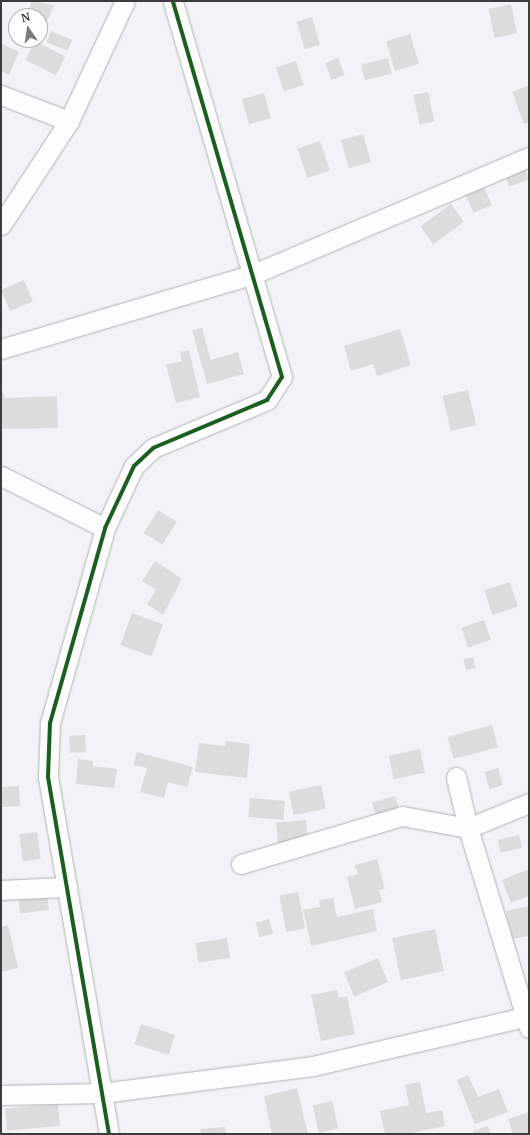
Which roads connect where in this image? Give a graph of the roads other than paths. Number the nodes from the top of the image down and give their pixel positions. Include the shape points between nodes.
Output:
1 (125, 1) edge
2 (173, 1) edge
3 (1, 95) edge
4 (69, 121) junction
5 (529, 157) edge
6 (1, 225) edge
7 (251, 274) junction
8 (1, 349) edge
9 (1, 476) edge
10 (106, 528) junction
11 (456, 777) dead end
12 (529, 803) edge
13 (468, 828) junction
14 (241, 864) dead end
15 (67, 887) junction
16 (1, 890) edge
17 (528, 1020) edge
18 (102, 1093) junction
19 (1, 1095) edge
20 (109, 1134) edge

1 - 4 street
2 - 7 street
3 - 4 street
4 - 6 street
5 - 7 street
7 - 8 street
7 - 10 street via 282,377 267,400 152,448 134,466
9 - 10 street
10 - 15 street via 50,723 48,777
11 - 13 street
12 - 13 street
13 - 14 street via 402,816
13 - 17 street
15 - 16 street
15 - 18 street
17 - 18 street via 312,1066
18 - 19 street
18 - 20 street

